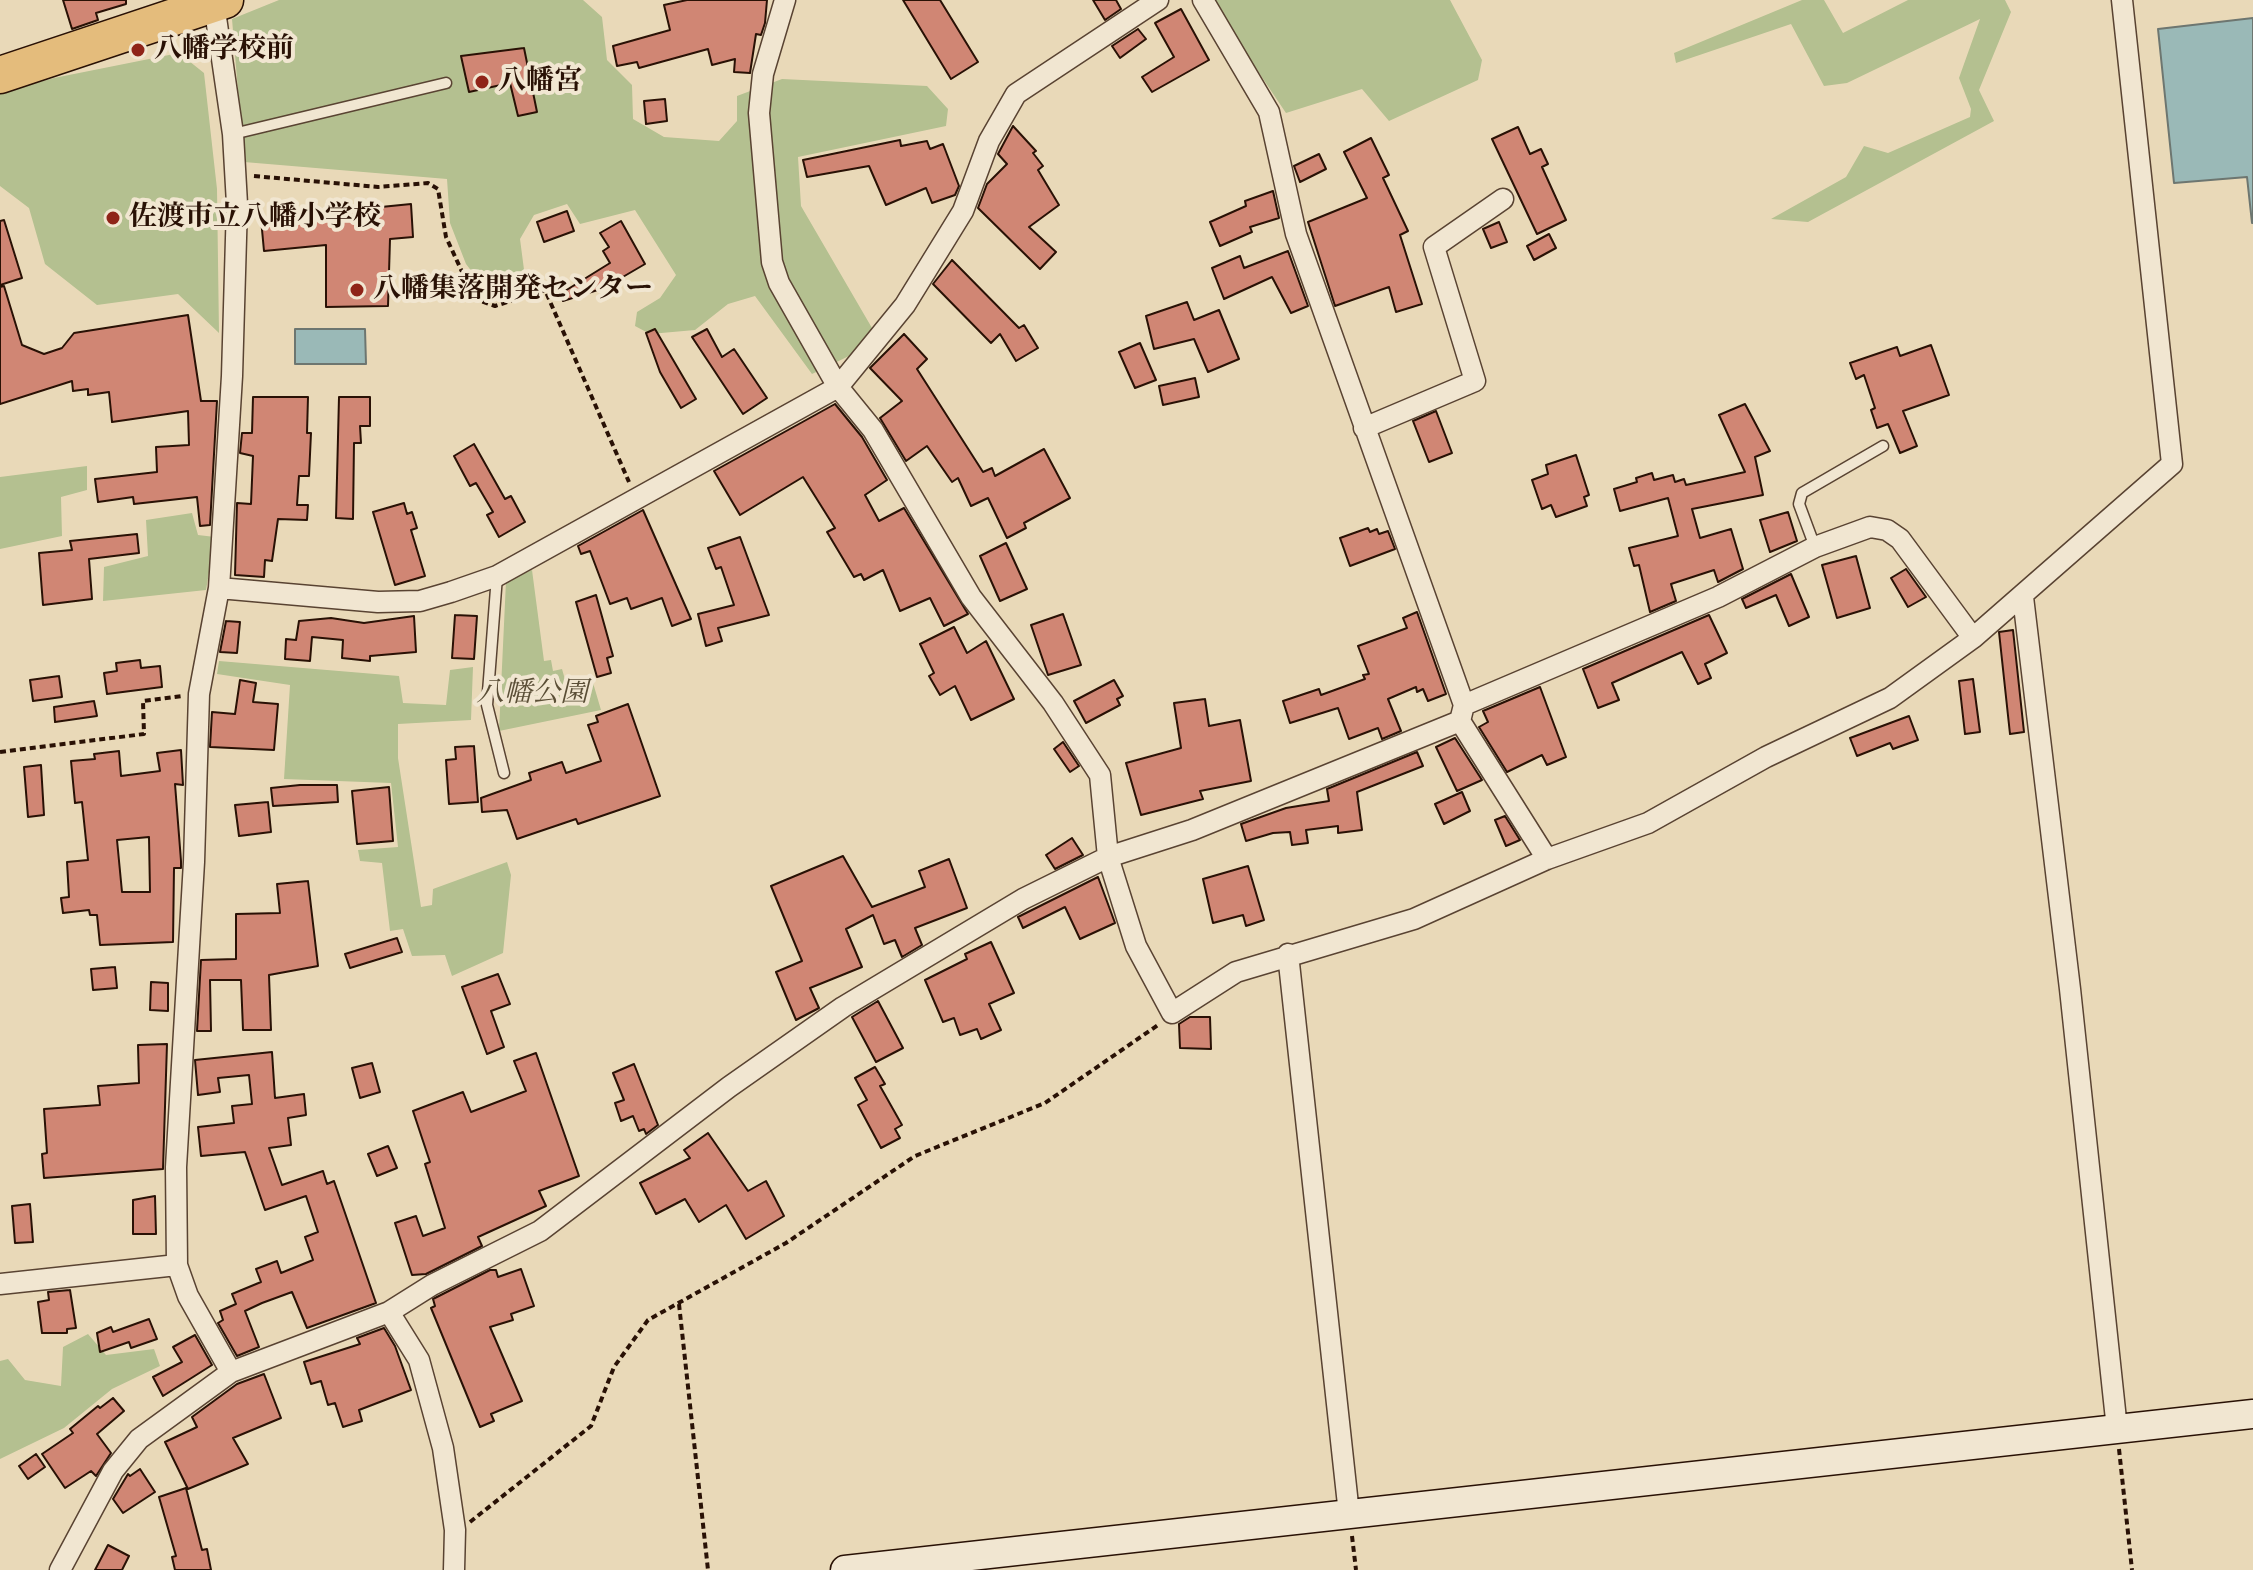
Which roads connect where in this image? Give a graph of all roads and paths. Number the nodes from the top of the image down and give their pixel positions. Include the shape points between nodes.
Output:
1 (785, 0) edge
2 (1158, 0) edge
3 (1203, 0) edge
4 (2122, 0) edge
5 (219, 2) edge
6 (0, 75) edge
7 (446, 83) dead end
8 (233, 134) junction
9 (235, 174) junction
10 (1503, 199) dead end
11 (838, 387) junction
12 (1364, 428) junction
13 (1883, 446) dead end
14 (636, 497) junction
15 (1815, 547) junction
16 (497, 576) junction
17 (219, 588) junction
18 (2023, 597) junction
19 (1973, 638) junction
20 (199, 694) junction
21 (1462, 713) junction
22 (0, 752) edge
23 (504, 773) dead end
24 (1108, 857) junction
25 (1547, 859) junction
26 (1288, 954) junction
27 (1172, 1013) junction
28 (177, 1265) junction
29 (0, 1284) edge
30 (679, 1304) junction
31 (389, 1312) junction
32 (231, 1372) junction
33 (2253, 1414) edge
34 (2117, 1429) junction
35 (1349, 1514) junction
36 (455, 1530) junction
37 (60, 1570) edge
38 (454, 1570) edge
39 (708, 1570) edge
40 (845, 1570) edge
41 (1356, 1570) edge
42 (2132, 1570) edge

1 - 11 street via 763,74 759,113 772,262
2 - 11 street via 1016,94 989,141 963,211 913,292
3 - 12 street via 1269,112 1296,234
4 - 18 street via 2172,464
5 - 6 highway via 163,16
5 - 8 street
7 - 8 lane
8 - 9 street
9 - 14 path via 378,187 428,183 438,189 446,237 481,301 495,306 545,290
9 - 17 street via 232,391
10 - 12 street via 1434,247 1475,381
11 - 14 street
11 - 24 street via 873,430 971,597 1053,703 1100,775
12 - 21 street
13 - 15 lane via 1802,493 1799,504
14 - 16 street
15 - 19 street via 1870,527 1887,530 1912,552
15 - 21 street
16 - 17 street via 420,601
16 - 23 lane via 487,705
17 - 20 street
18 - 19 street
18 - 34 street
19 - 25 street via 1890,698 1766,757 1648,823
20 - 22 path via 143,701 144,734
20 - 28 street via 176,1167
21 - 24 street via 1249,808
21 - 25 street
24 - 27 street via 1136,946
24 - 31 street via 1023,899 843,1007 540,1231
25 - 26 street via 1414,919
26 - 27 street via 1236,972
26 - 35 street
27 - 30 path via 1045,1103 915,1156 786,1243
28 - 29 street
28 - 32 street via 188,1296
30 - 36 path via 648,1320 631,1343 614,1367 591,1426
30 - 39 path
31 - 32 street
31 - 36 street via 419,1360 443,1448
32 - 37 street via 139,1439 113,1471
33 - 34 street
34 - 35 street
34 - 42 path
35 - 40 street
35 - 41 path
36 - 38 street

